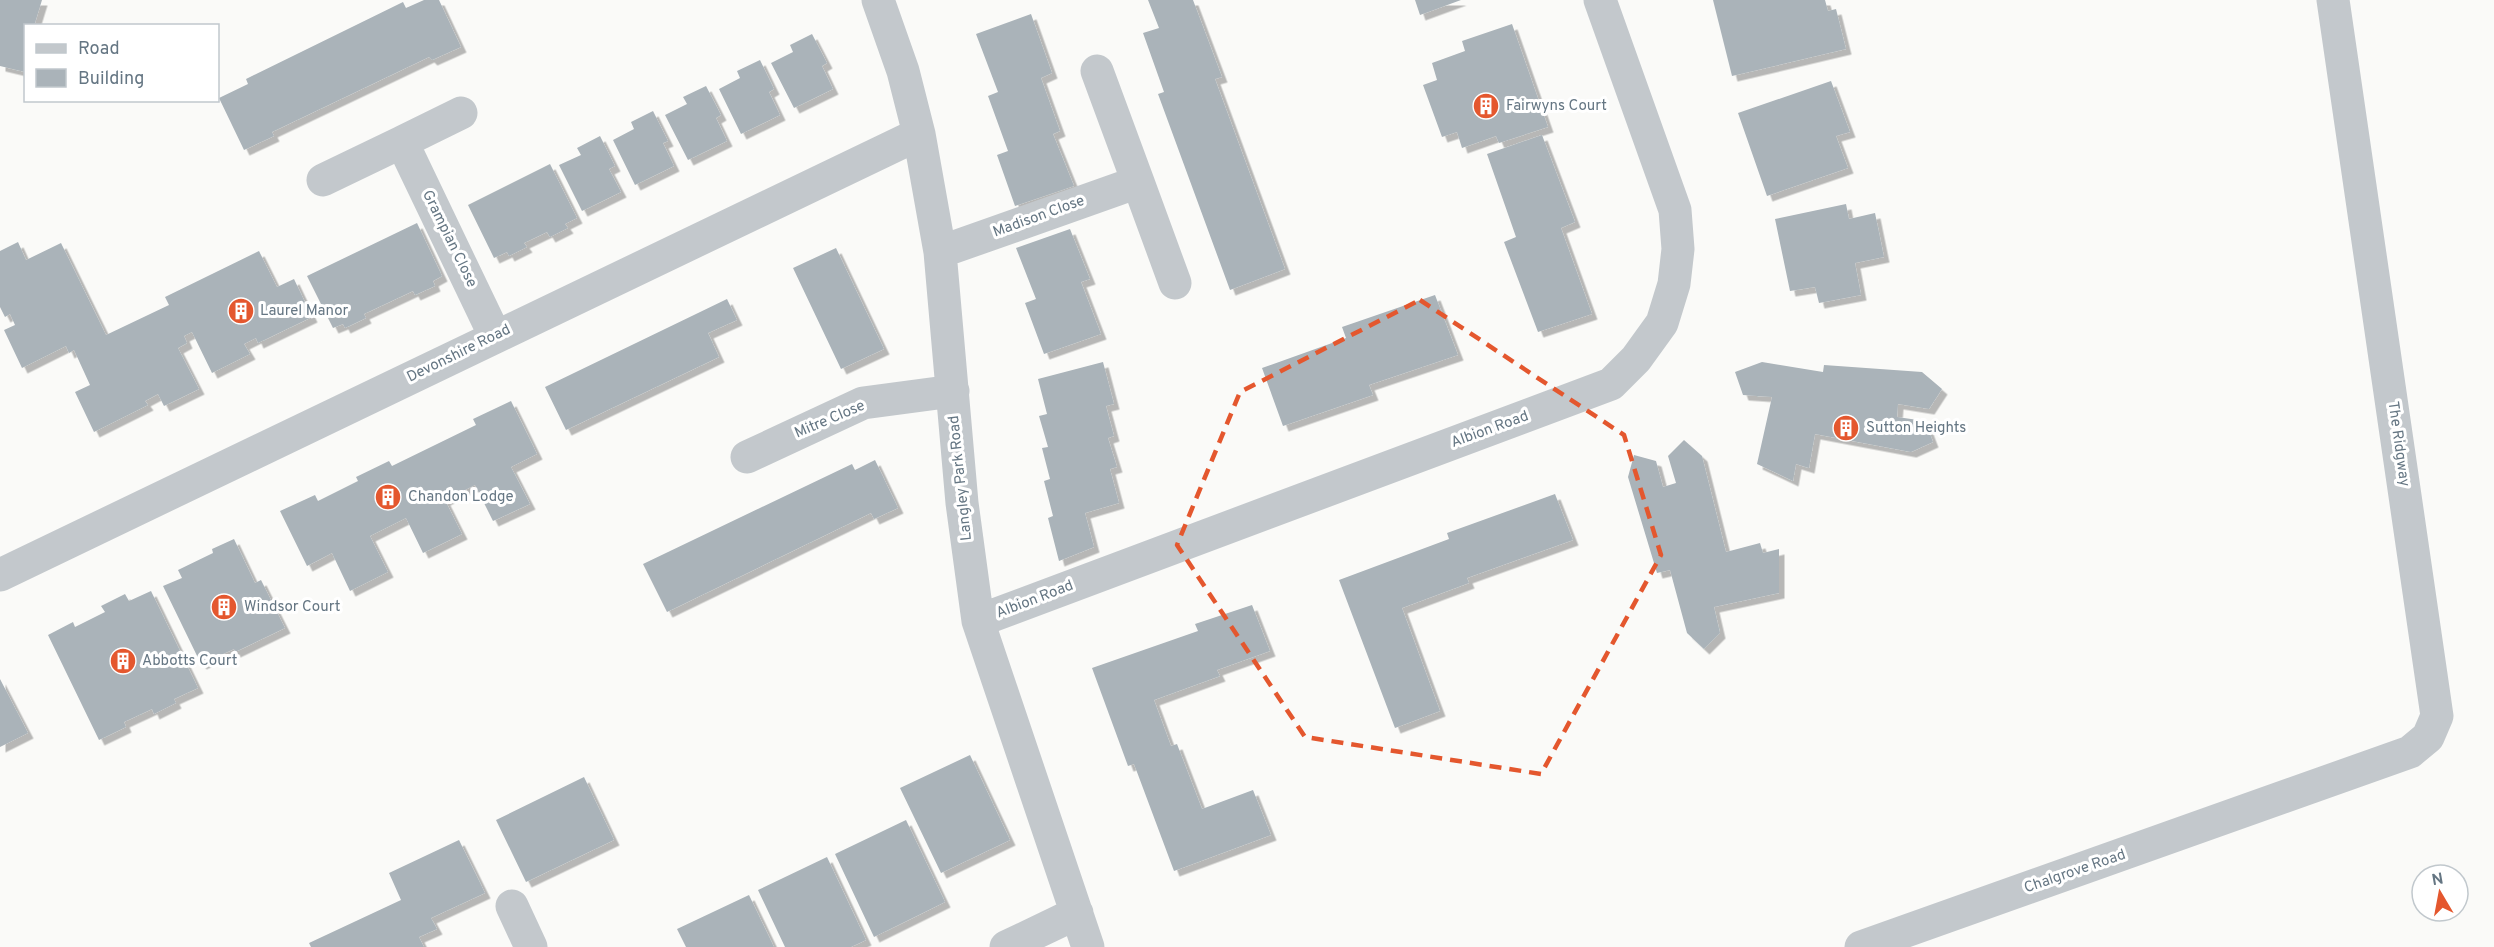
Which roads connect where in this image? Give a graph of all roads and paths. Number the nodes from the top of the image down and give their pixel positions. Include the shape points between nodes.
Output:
1 (878, 0) edge
2 (1600, 0) edge
3 (2333, 0) edge
4 (1097, 71) dead end
5 (461, 114) dead end
6 (919, 134) junction
7 (402, 142) junction
8 (323, 180) dead end
9 (1138, 182) junction
10 (940, 252) junction
11 (1175, 283) dead end
12 (495, 336) junction
13 (953, 391) junction
14 (747, 457) dead end
15 (0, 575) edge
16 (978, 621) junction
17 (2289, 796) joint
18 (512, 906) dead end
19 (1077, 913) junction
20 (531, 947) edge
21 (1006, 947) edge
22 (1088, 947) edge
23 (1861, 947) edge

1 - 6 street, Langley Park Road via 903,71
2 - 16 street, Albion Road via 1675,210 1678,249 1674,284 1662,323 1636,359 1611,384
3 - 17 street, The Ridgway via 2437,716 2428,737 2410,752
4 - 9 street
5 - 7 street
6 - 10 street, Langley Park Road
6 - 12 street, Devonshire Road
7 - 8 street
7 - 12 street, Grampian Close
9 - 10 street, Madison Close
9 - 11 street
10 - 13 street, Langley Park Road
12 - 15 street, Devonshire Road
13 - 14 street, Mitre Close via 863,403
13 - 16 street, Langley Park Road via 962,503
16 - 19 street, Langley Park Road
17 - 23 street, Chalgrove Road
18 - 20 street
19 - 21 street
19 - 22 street, Langley Park Road

